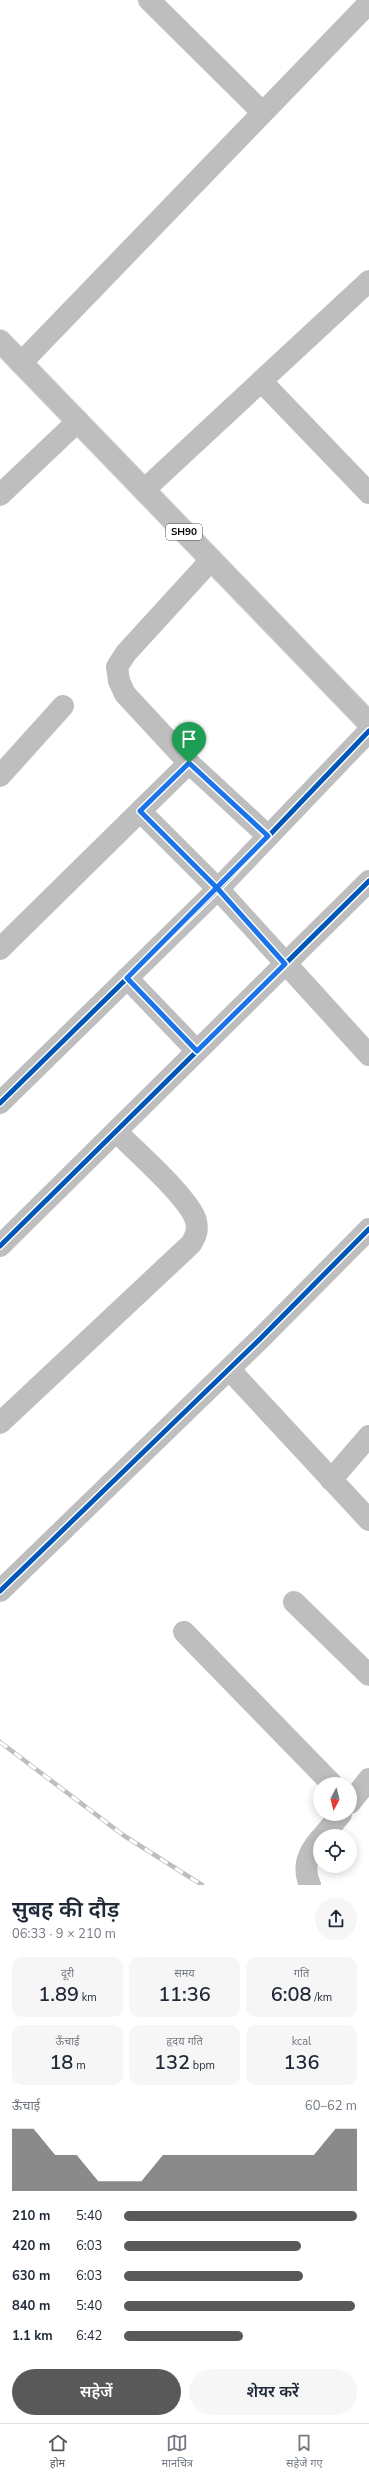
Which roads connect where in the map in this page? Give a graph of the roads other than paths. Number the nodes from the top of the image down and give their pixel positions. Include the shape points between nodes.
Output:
1 (149, 0) edge
2 (360, 4) edge
3 (262, 112) junction
4 (369, 281) edge
5 (0, 341) edge
6 (21, 363) junction
7 (261, 381) junction
8 (78, 422) junction
9 (144, 490) junction
10 (369, 493) edge
11 (0, 495) edge
12 (211, 560) junction
13 (63, 706) dead end
14 (369, 723) edge
15 (369, 731) edge
16 (189, 763) junction
17 (0, 776) edge
18 (140, 811) junction
19 (268, 836) junction
20 (369, 881) edge
21 (218, 889) junction
22 (0, 949) edge
23 (285, 964) junction
24 (127, 978) junction
25 (197, 1051) junction
26 (369, 1055) edge
27 (0, 1103) edge
28 (116, 1131) junction
29 (369, 1229) edge
30 (0, 1246) edge
31 (229, 1369) junction
32 (0, 1423) edge
33 (369, 1436) edge
34 (331, 1480) junction
35 (369, 1520) edge
36 (0, 1591) edge
37 (294, 1602) dead end
38 (184, 1632) dead end
39 (369, 1675) edge
40 (325, 1777) edge
41 (369, 1780) edge
42 (357, 1794) edge
43 (335, 1821) edge
44 (329, 1829) edge
45 (313, 1850) edge
46 (310, 1885) edge

1 - 3 street
2 - 3 street
3 - 6 street
4 - 7 street
5 - 6 street, SH90
6 - 8 street, SH90
7 - 9 street
7 - 10 street
8 - 9 street, SH90
8 - 11 street
9 - 12 street, SH90
12 - 14 street, SH90
12 - 16 street via 126,653 117,667 119,681 125,694
13 - 17 street
15 - 19 street
16 - 18 street
16 - 19 street
18 - 21 street
18 - 22 street
19 - 21 street
20 - 23 street
21 - 23 street
21 - 24 street
23 - 25 street
23 - 26 street
24 - 25 street
24 - 27 street
25 - 28 street
28 - 30 street
28 - 32 street via 179,1196 196,1220 197,1234 191,1244
29 - 31 street
31 - 34 street
31 - 36 street
33 - 34 street
34 - 35 street
37 - 39 street
38 - 40 street
41 - 42 street
43 - 44 street
45 - 46 street via 305,1868

